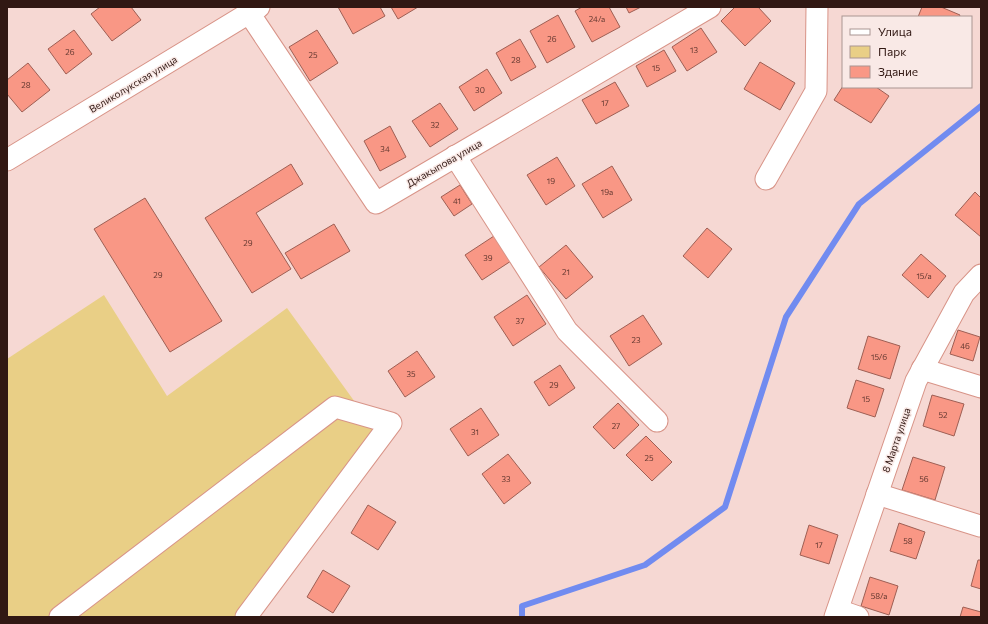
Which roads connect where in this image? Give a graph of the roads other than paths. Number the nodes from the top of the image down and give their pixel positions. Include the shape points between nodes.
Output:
1 (710, 7) edge
2 (817, 7) edge
3 (254, 10) edge
4 (455, 156) junction
5 (7, 160) edge
6 (766, 179) dead end
7 (981, 275) edge
8 (922, 369) junction
9 (981, 387) edge
10 (656, 421) dead end
11 (877, 494) junction
12 (980, 526) edge
13 (837, 614) edge
14 (60, 617) edge
15 (246, 617) edge
16 (858, 617) edge

1 - 4 street, Джакыпова улица
2 - 6 street via 816,91
3 - 4 street, Джакыпова улица via 376,203
3 - 5 street, Великолукская улица
4 - 10 street via 568,331
7 - 8 street, 8 Марта улица via 964,293
8 - 9 street
8 - 11 street, 8 Марта улица
11 - 12 street
11 - 13 street, 8 Марта улица
13 - 16 street
14 - 15 street via 335,407 391,423

